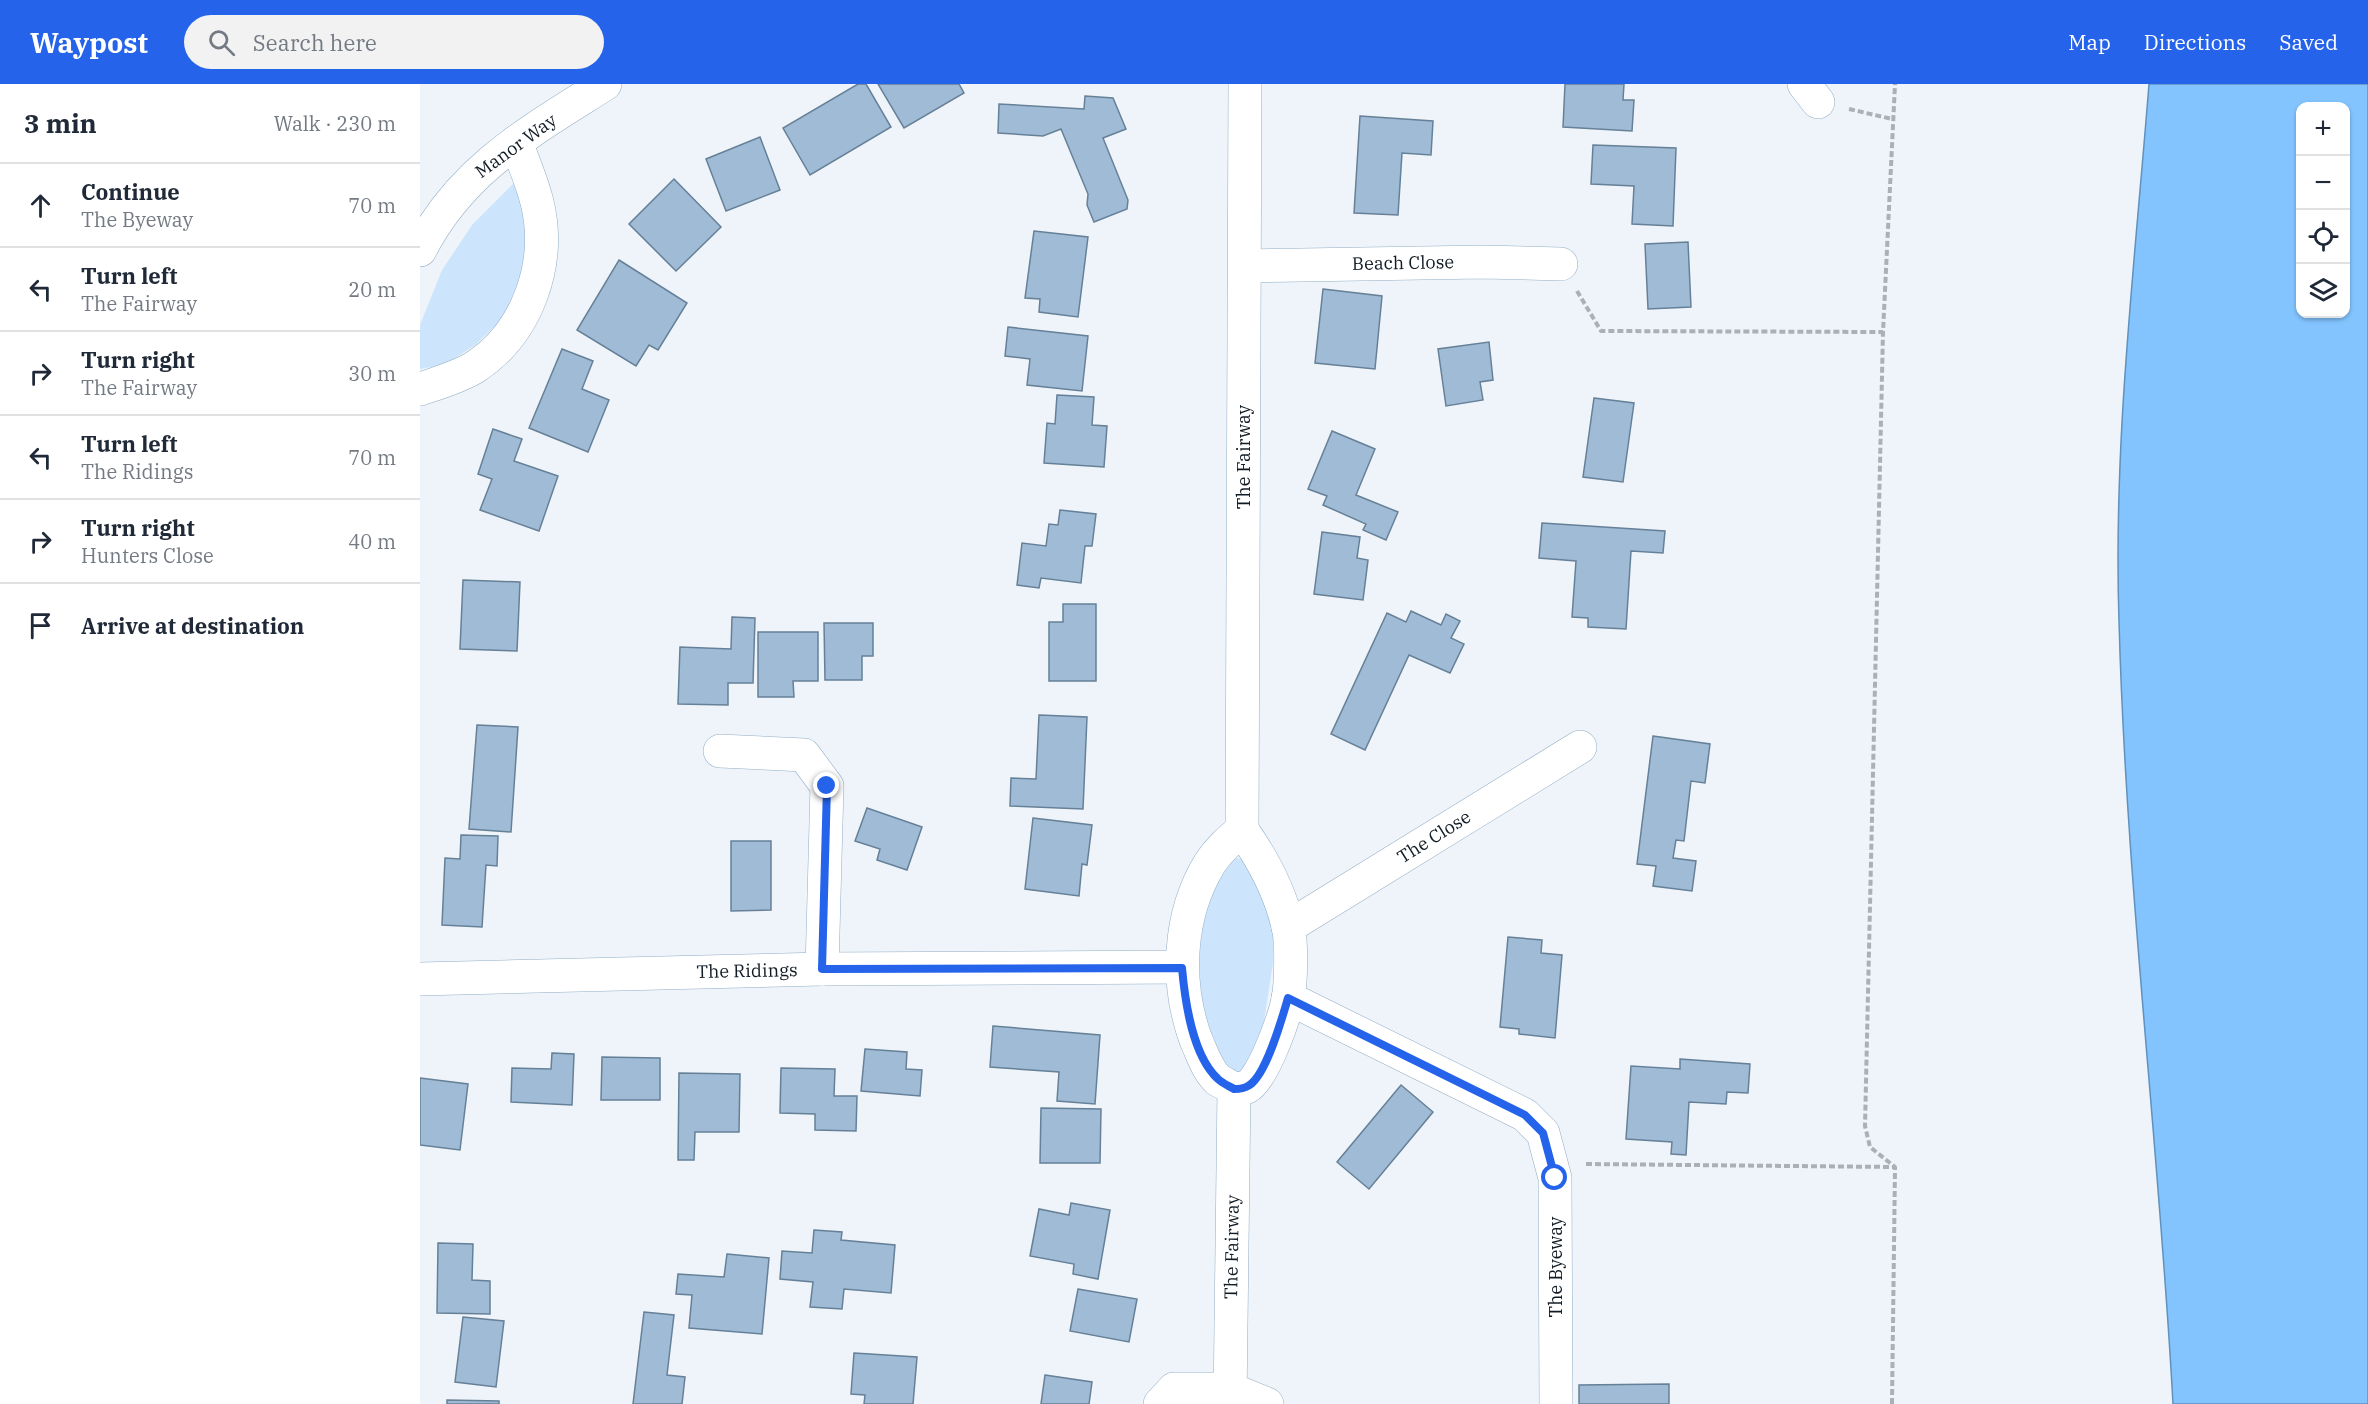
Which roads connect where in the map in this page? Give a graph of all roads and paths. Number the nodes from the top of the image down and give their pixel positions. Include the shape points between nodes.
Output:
1 (605, 84) edge
2 (1245, 84) edge
3 (1895, 84) edge
4 (1811, 93) edge
5 (1892, 119) junction
6 (516, 142) junction
7 (420, 250) edge
8 (1561, 264) joint
9 (1245, 266) junction
10 (1882, 332) junction
11 (420, 389) edge
12 (1580, 747) dead end
13 (720, 752) dead end
14 (1242, 830) junction
15 (1288, 927) junction
16 (1182, 968) junction
17 (822, 969) junction
18 (420, 979) edge
19 (1288, 998) junction
20 (1234, 1089) junction
21 (1552, 1164) junction
22 (1895, 1167) junction
23 (1230, 1396) edge
24 (1160, 1404) edge
25 (1267, 1404) edge
26 (1556, 1404) edge
27 (1892, 1404) edge

1 - 6 street, Manor Way
2 - 9 street, The Fairway
3 - 5 path
4 - 5 path
5 - 10 path
6 - 7 street, Manor Way via 476,173 447,205
6 - 11 street via 537,202 542,231 535,290 500,346 474,367
8 - 9 street, Beach Close
8 - 10 path via 1601,332
9 - 14 street, The Fairway
10 - 22 path via 1865,1125 1870,1147
12 - 15 street, The Close
13 - 17 street via 804,754 827,786
14 - 15 street via 1267,871
14 - 16 street via 1223,846 1199,885 1184,935
15 - 19 street
16 - 17 street, The Ridings
16 - 20 street via 1192,1028 1204,1059 1218,1079
17 - 18 street, The Ridings
19 - 20 street via 1258,1075 1248,1086
19 - 21 street, The Byeway via 1525,1115 1543,1133
20 - 23 street, The Fairway
21 - 22 path
21 - 26 street, The Byeway
22 - 27 path
23 - 24 street via 1174,1389
23 - 25 street

